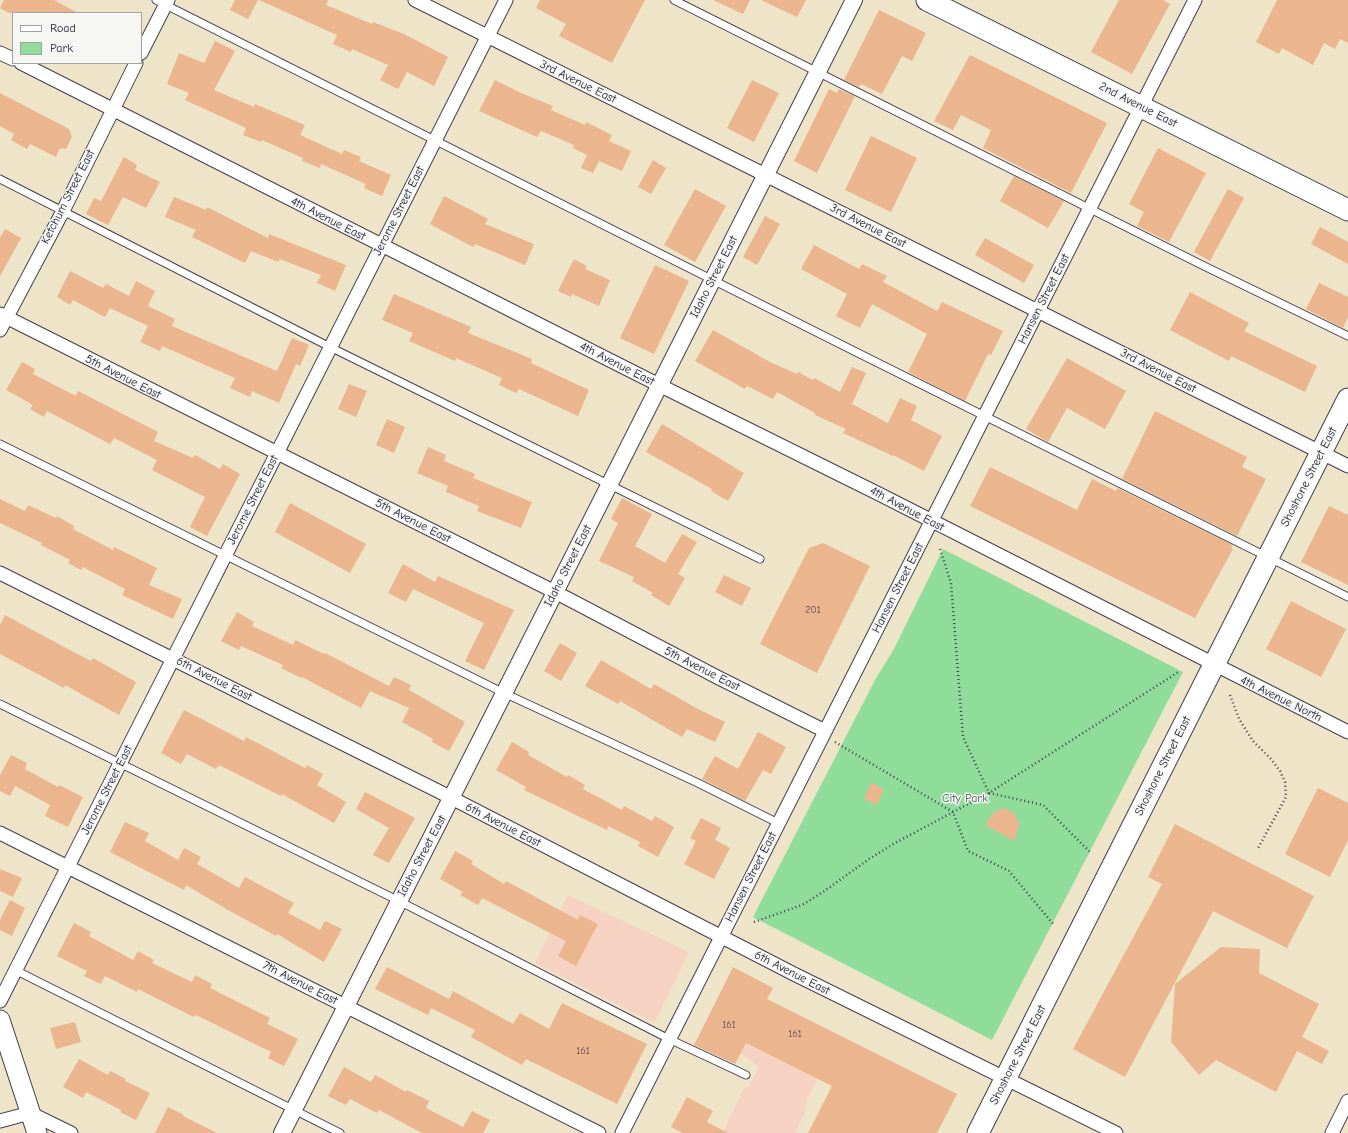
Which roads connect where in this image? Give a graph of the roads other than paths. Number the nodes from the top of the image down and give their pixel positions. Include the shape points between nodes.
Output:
1 (415, 0) edge
2 (506, 0) edge
3 (674, 0) edge
4 (854, 0) edge
5 (927, 0) edge
6 (163, 2) edge
7 (1190, 2) edge
8 (488, 36) junction
9 (142, 51) edge
10 (0, 52) edge
11 (12, 58) edge
12 (23, 64) edge
13 (135, 64) edge
14 (818, 72) junction
15 (1141, 107) junction
16 (112, 110) junction
17 (435, 140) junction
18 (766, 175) junction
19 (0, 179) edge
20 (1090, 207) junction
21 (63, 210) junction
22 (1348, 210) edge
23 (381, 245) junction
24 (713, 279) junction
25 (1038, 311) junction
26 (3, 316) edge
27 (0, 330) edge
28 (1348, 336) edge
29 (330, 347) junction
30 (659, 385) junction
31 (1348, 399) edge
32 (985, 415) junction
33 (0, 444) edge
34 (1321, 452) junction
35 (277, 453) junction
36 (1348, 466) edge
37 (609, 484) junction
38 (931, 522) junction
39 (225, 555) junction
40 (1268, 557) junction
41 (760, 559) dead end
42 (0, 572) edge
43 (555, 592) junction
44 (1348, 597) edge
45 (173, 659) junction
46 (1214, 665) junction
47 (504, 693) junction
48 (0, 704) edge
49 (825, 731) junction
50 (1348, 732) edge
51 (120, 763) junction
52 (452, 798) junction
53 (778, 823) junction
54 (0, 833) edge
55 (68, 867) junction
56 (398, 902) junction
57 (721, 936) junction
58 (15, 970) junction
59 (0, 1001) edge
60 (346, 1006) junction
61 (0, 1020) edge
62 (669, 1039) junction
63 (746, 1075) dead end
64 (1005, 1080) junction
65 (1348, 1101) edge
66 (293, 1110) junction
67 (30, 1113) junction
68 (0, 1121) edge
69 (37, 1133) edge
70 (71, 1133) edge
71 (282, 1133) edge
72 (340, 1133) edge
73 (599, 1133) edge
74 (622, 1133) edge
75 (978, 1133) edge
76 (1116, 1133) edge
77 (1332, 1133) edge

1 - 8 street, 3rd Avenue East
2 - 8 street, Jerome Street East
3 - 14 lane
4 - 14 street, Idaho Street East
5 - 15 main road, 2nd Avenue East
6 - 9 street
6 - 17 lane
7 - 15 street, Hansen Street East
8 - 17 street, Jerome Street East
8 - 18 street, 3rd Avenue East
10 - 11 street
12 - 16 street, 4th Avenue East
13 - 16 street, Ketchum Street East
14 - 18 street, Idaho Street East
14 - 20 lane
15 - 20 street, Hansen Street East
15 - 22 main road, 2nd Avenue East
16 - 21 street, Ketchum Street East
16 - 23 street, 4th Avenue East
17 - 23 street, Jerome Street East
17 - 24 lane
18 - 24 street, Idaho Street East
18 - 25 street, 3rd Avenue East
19 - 21 lane
20 - 25 street, Hansen Street East
20 - 28 lane
21 - 26 street, Ketchum Street East
21 - 29 lane
23 - 29 street, Jerome Street East
23 - 30 street, 4th Avenue East
24 - 30 street, Idaho Street East
24 - 32 lane
25 - 32 street, Hansen Street East
25 - 34 street, 3rd Avenue East
26 - 27 street, Ketchum Street East
26 - 35 street, 5th Avenue East
29 - 35 street, Jerome Street East
29 - 37 lane
30 - 37 street, Idaho Street East
30 - 38 street, 4th Avenue East
31 - 34 main road, Shoshone Street East
32 - 38 street, Hansen Street East
32 - 40 lane
33 - 39 lane
34 - 36 street, 3rd Avenue East
34 - 40 main road, Shoshone Street East
35 - 39 street, Jerome Street East
35 - 43 street, 5th Avenue East
37 - 41 lane
37 - 43 street, Idaho Street East
38 - 46 street, 4th Avenue East
38 - 49 street, Hansen Street East
39 - 45 street, Jerome Street East
39 - 47 lane
40 - 44 lane
40 - 46 main road, Shoshone Street East
42 - 45 street, 6th Avenue East
43 - 47 street, Idaho Street East
43 - 49 street, 5th Avenue East
45 - 51 street, Jerome Street East
45 - 52 street, 6th Avenue East
46 - 50 street, 4th Avenue North
46 - 64 main road, Shoshone Street East
47 - 52 street, Idaho Street East
47 - 53 lane
48 - 51 lane
49 - 53 street, Hansen Street East
51 - 55 street, Jerome Street East
51 - 56 lane
52 - 56 street, Idaho Street East
52 - 57 street, 6th Avenue East
53 - 57 street, Hansen Street East
54 - 55 street, 7th Avenue East
55 - 58 street, Jerome Street East
55 - 60 street, 7th Avenue East
56 - 60 street, Idaho Street East
56 - 62 lane
57 - 62 street, Hansen Street East
57 - 64 street, 6th Avenue East
58 - 59 street, Jerome Street East
58 - 66 lane
60 - 66 street, Idaho Street East
60 - 73 street, 7th Avenue East
61 - 67 main road
62 - 63 lane
62 - 74 street, Hansen Street East
64 - 75 main road, Shoshone Street East
64 - 76 street, 6th Avenue East
65 - 77 street
66 - 71 street, Idaho Street East
66 - 72 lane
67 - 68 street
67 - 69 main road
67 - 70 street

